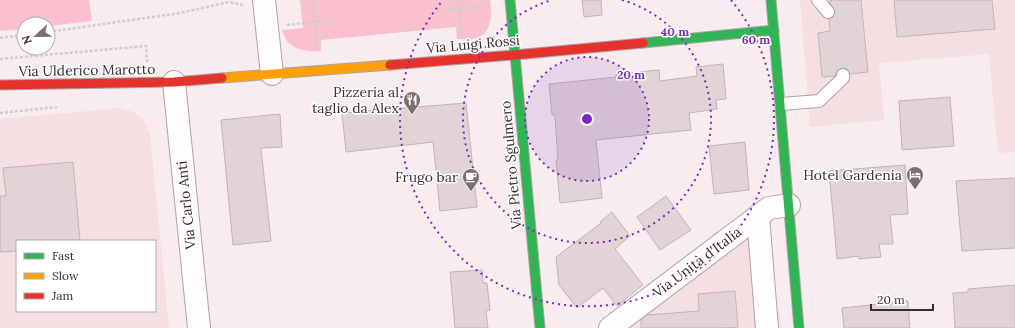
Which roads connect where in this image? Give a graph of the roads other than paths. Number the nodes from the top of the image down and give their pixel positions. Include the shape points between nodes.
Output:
1 (771, 0) edge
2 (818, 0) edge
3 (510, 1) edge
4 (256, 3) edge
5 (828, 12) dead end
6 (774, 30) junction
7 (514, 55) junction
8 (272, 74) junction
9 (843, 75) dead end
10 (174, 82) junction
11 (0, 85) edge
12 (780, 104) junction
13 (789, 205) junction
14 (758, 216) junction
15 (199, 328) edge
16 (540, 328) edge
17 (610, 328) edge
18 (767, 328) edge
19 (799, 328) edge

1 - 6 street
2 - 5 lane
3 - 7 street, Via Pietro Sgulmero
4 - 8 street via 267,26
6 - 7 street, Via Luigi Rossi
6 - 12 street
7 - 8 street, Via Luigi Rossi
7 - 16 street, Via Pietro Sgulmero
8 - 10 street, Via Luigi Rossi
9 - 12 lane via 843,78 819,101
10 - 11 street, Via Ulderico Marotto
10 - 15 street, Via Carlo Anti
12 - 13 street
13 - 14 street, Via Unità d'Italia via 769,208
13 - 19 street
14 - 17 street, Via Unità d'Italia
14 - 18 street

